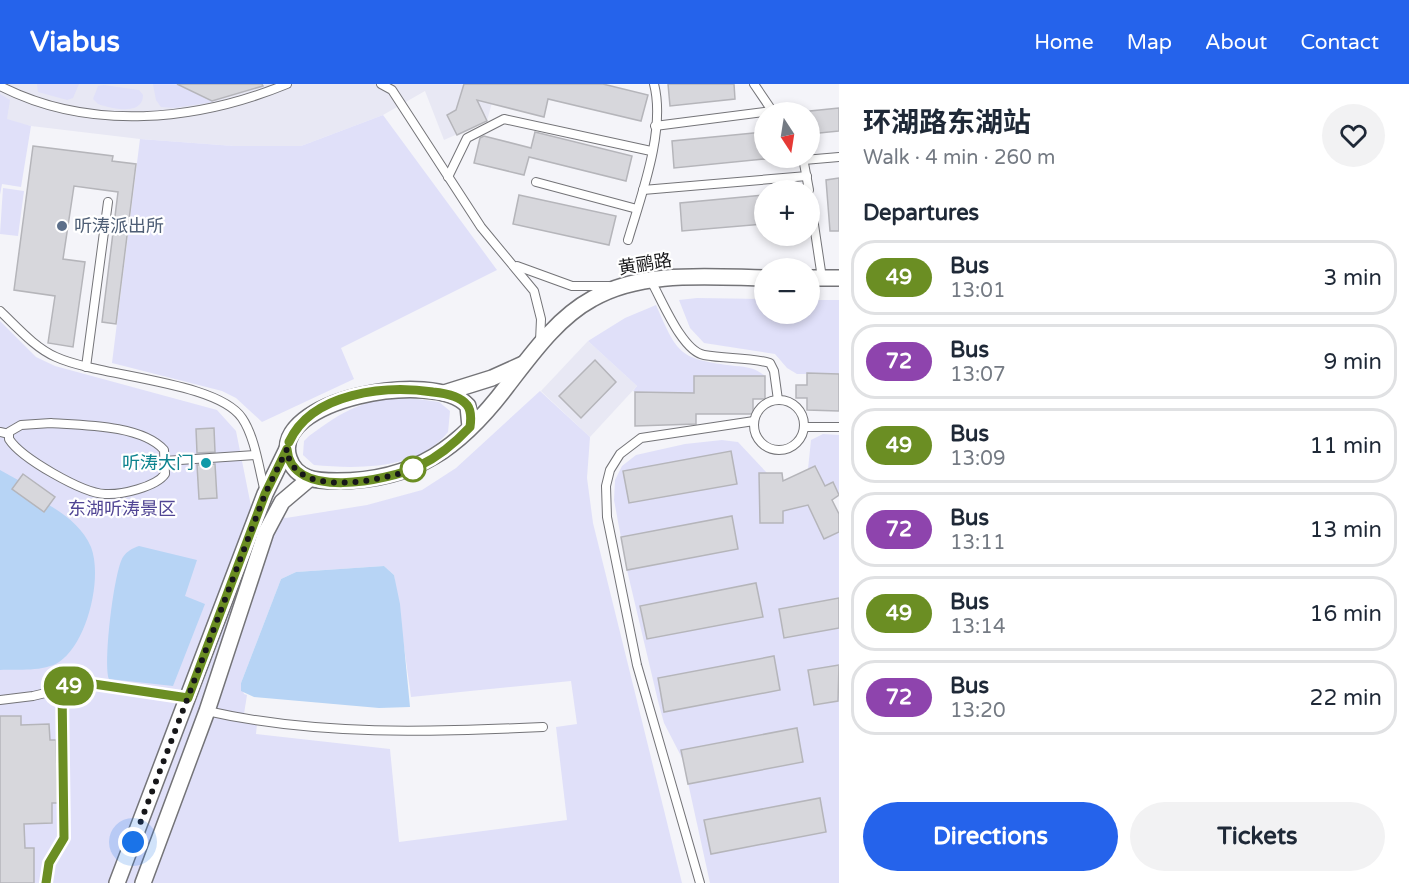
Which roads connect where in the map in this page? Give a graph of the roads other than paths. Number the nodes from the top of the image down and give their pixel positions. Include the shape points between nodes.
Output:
1 (288, 84) edge
2 (381, 84) edge
3 (654, 84) edge
4 (754, 84) edge
5 (0, 86) edge
6 (391, 87) edge
7 (766, 102) edge
8 (754, 114) edge
9 (655, 126) junction
10 (651, 151) junction
11 (839, 157) edge
12 (820, 158) edge
13 (805, 168) edge
14 (807, 176) junction
15 (448, 177) junction
16 (808, 180) edge
17 (536, 183) dead end
18 (643, 190) junction
19 (108, 202) dead end
20 (637, 209) junction
21 (628, 240) dead end
22 (515, 265) junction
23 (754, 278) edge
24 (820, 278) edge
25 (839, 278) edge
26 (651, 281) junction
27 (621, 286) junction
28 (0, 311) edge
29 (540, 345) junction
30 (524, 364) junction
31 (86, 367) junction
32 (444, 393) junction
33 (778, 400) junction
34 (754, 422) junction
35 (839, 426) edge
36 (470, 427) junction
37 (805, 427) junction
38 (0, 432) edge
39 (9, 435) junction
40 (287, 449) junction
41 (255, 455) junction
42 (165, 461) junction
43 (308, 480) junction
44 (265, 494) junction
45 (62, 688) junction
46 (188, 698) junction
47 (0, 699) edge
48 (207, 711) junction
49 (543, 727) dead end
50 (46, 883) edge
51 (117, 883) edge
52 (143, 883) edge
53 (700, 883) edge

1 - 5 lane via 211,110 145,117 62,108
2 - 6 lane
3 - 9 lane
4 - 7 lane
6 - 15 lane
8 - 9 lane
9 - 10 lane
10 - 15 lane via 504,119 466,138
10 - 18 lane
11 - 12 lane
13 - 14 lane
14 - 16 lane
14 - 18 lane
15 - 22 lane via 481,227
17 - 20 lane
18 - 20 lane
19 - 31 lane
20 - 21 lane
22 - 27 lane via 572,286
22 - 29 lane via 537,298
23 - 26 street, 黄鹂路
24 - 25 street
26 - 27 street, 黄鹂路
26 - 33 lane via 693,351 770,363
27 - 29 street, 黄鹂路 via 582,305
28 - 31 lane via 46,352
29 - 30 street, 黄鹂路
30 - 32 street
30 - 36 street, 黄鹂路
31 - 41 lane via 192,390 220,401 243,418
32 - 36 street via 467,404
32 - 40 street via 390,390 342,399 300,424
33 - 34 lane via 762,406
33 - 37 lane via 786,400 800,410
34 - 37 lane via 757,437 777,450 792,447
34 - 53 lane via 641,438 620,454 606,486 607,517 637,665
35 - 37 lane
36 - 43 street, 黄鹂路 via 432,459 400,474 359,480
38 - 39 lane
39 - 42 lane via 11,428 27,424 102,427 153,441 165,450
39 - 42 lane via 13,445 47,469 105,494 156,482 165,474
40 - 43 street via 296,470
40 - 44 street
41 - 42 lane
41 - 44 lane
43 - 48 street via 282,502 269,526
44 - 46 street
45 - 46 lane via 87,683
45 - 47 lane
45 - 50 lane via 64,838 49,863
46 - 51 street
48 - 49 lane via 384,731
48 - 52 street

